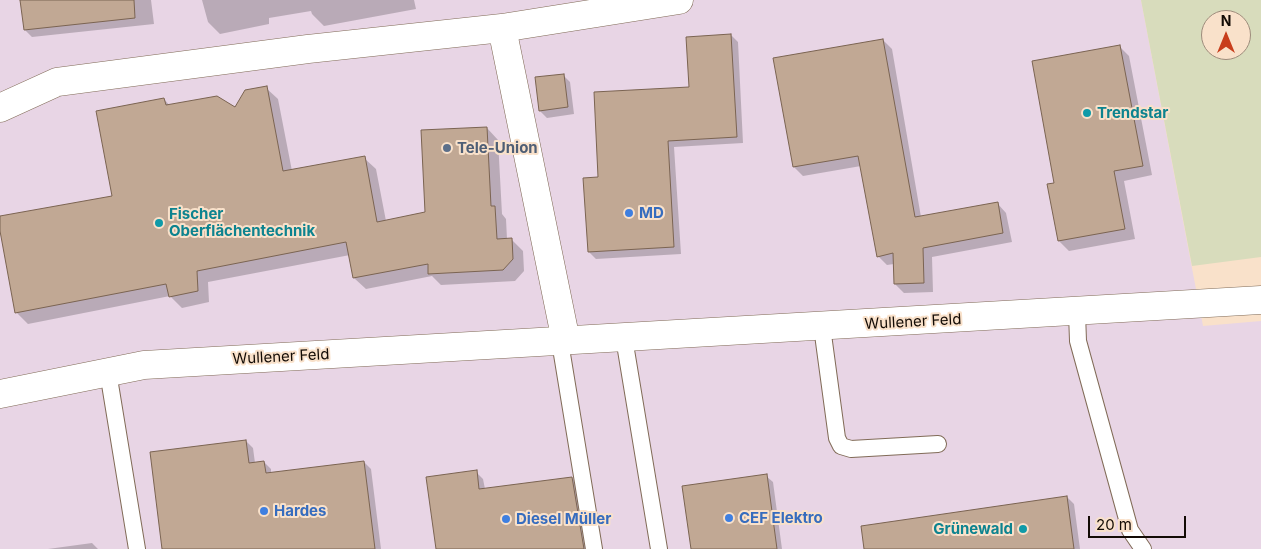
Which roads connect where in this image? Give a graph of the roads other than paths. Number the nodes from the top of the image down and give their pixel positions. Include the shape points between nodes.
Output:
1 (678, 0) edge
2 (575, 8) edge
3 (502, 28) junction
4 (0, 108) edge
5 (1261, 300) edge
6 (1077, 313) junction
7 (822, 327) junction
8 (624, 338) junction
9 (563, 342) junction
10 (108, 372) junction
11 (0, 394) edge
12 (938, 444) dead end
13 (137, 549) edge
14 (594, 549) edge
15 (659, 549) edge
16 (1143, 549) edge

1 - 2 street
2 - 3 street
3 - 4 street via 308,49 57,82
3 - 9 street
5 - 6 street, Wullener Feld
6 - 7 street, Wullener Feld
6 - 16 lane via 1078,341 1127,521
7 - 8 street, Wullener Feld
7 - 12 lane via 836,438 841,446 851,449
8 - 9 street, Wullener Feld
8 - 15 lane
9 - 10 street, Wullener Feld via 144,365
9 - 14 lane
10 - 11 street, Wullener Feld
10 - 13 lane

